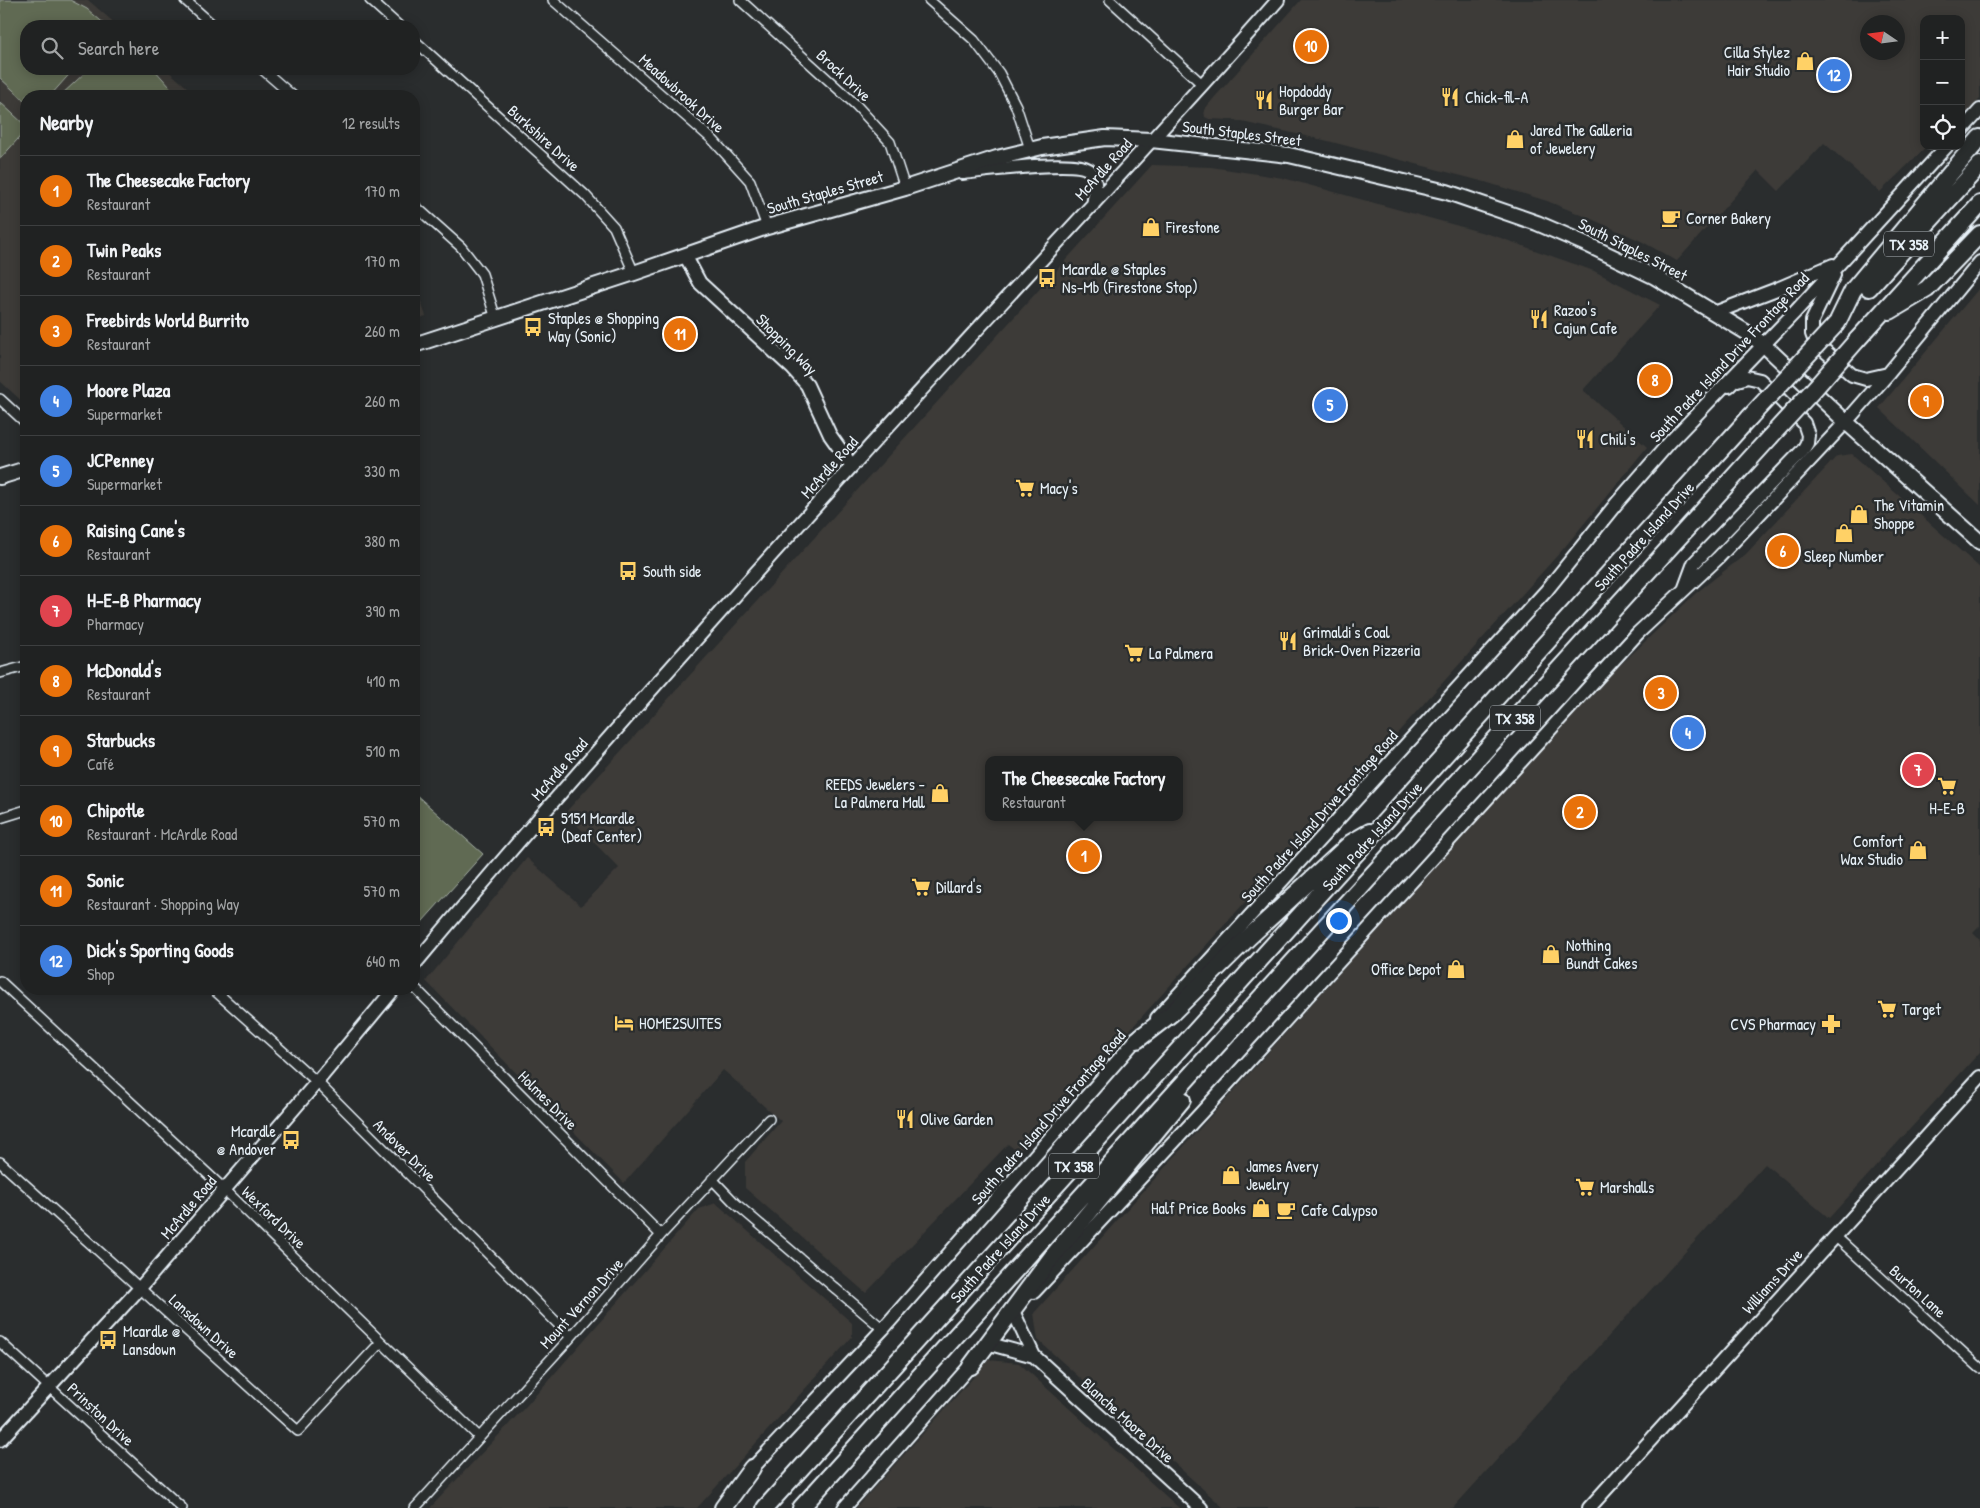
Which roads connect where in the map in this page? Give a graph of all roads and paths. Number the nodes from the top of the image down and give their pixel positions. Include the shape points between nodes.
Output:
1 (185, 0) edge
2 (370, 0) edge
3 (553, 0) edge
4 (740, 0) edge
5 (929, 0) edge
6 (1110, 0) edge
7 (1278, 0) edge
8 (207, 20) edge
9 (392, 20) edge
10 (420, 45) edge
11 (269, 75) edge
12 (1203, 85) junction
13 (286, 90) edge
14 (1980, 110) edge
15 (1965, 127) edge
16 (1980, 138) edge
17 (1152, 140) junction
18 (1030, 149) junction
19 (1943, 150) edge
20 (1980, 165) edge
21 (952, 174) junction
22 (906, 188) junction
23 (1980, 204) edge
24 (1093, 205) junction
25 (420, 209) edge
26 (767, 227) junction
27 (1980, 234) edge
28 (685, 255) junction
29 (1840, 262) junction
30 (1980, 262) edge
31 (634, 273) junction
32 (1714, 313) junction
33 (496, 319) junction
34 (1875, 320) junction
35 (1837, 323) junction
36 (420, 344) edge
37 (1764, 345) junction
38 (1888, 374) junction
39 (0, 399) edge
40 (20, 417) edge
41 (1846, 422) junction
42 (1670, 442) junction
43 (852, 466) junction
44 (20, 471) edge
45 (0, 477) edge
46 (1980, 542) edge
47 (1684, 590) junction
48 (20, 668) edge
49 (0, 673) edge
50 (20, 812) edge
51 (0, 818) edge
52 (1383, 824) junction
53 (420, 958) edge
54 (0, 980) edge
55 (420, 993) edge
56 (220, 995) edge
57 (389, 995) edge
58 (1137, 1040) junction
59 (1214, 1049) junction
60 (1980, 1077) edge
61 (317, 1082) junction
62 (769, 1119) dead end
63 (0, 1162) edge
64 (712, 1179) junction
65 (224, 1189) junction
66 (661, 1235) junction
67 (1835, 1236) junction
68 (140, 1288) junction
69 (1014, 1313) junction
70 (883, 1328) junction
71 (571, 1337) junction
72 (0, 1342) edge
73 (381, 1342) junction
74 (990, 1344) junction
75 (1034, 1356) junction
76 (971, 1366) junction
77 (1980, 1368) edge
78 (49, 1386) junction
79 (479, 1437) junction
80 (0, 1440) edge
81 (752, 1468) junction
82 (182, 1508) edge
83 (416, 1508) edge
84 (715, 1508) edge
85 (723, 1508) edge
86 (765, 1508) edge
87 (801, 1508) edge
88 (844, 1508) edge
89 (1201, 1508) edge
90 (1589, 1508) edge

1 - 8 street
2 - 9 street
3 - 26 street, Meadowbrook Drive via 713,140 750,181
4 - 22 street, Brock Drive via 856,105 890,142
5 - 18 street via 974,40 999,73 1016,106
6 - 12 street
7 - 12 main road, McArdle Road
10 - 31 street, Burkshire Drive via 585,195 614,227
11 - 13 street
12 - 17 main road, McArdle Road
14 - 15 main road
16 - 35 highway via 1853,290
17 - 18 main road, South Staples Street via 1105,138
17 - 24 main road, McArdle Road
17 - 32 main road, South Staples Street via 1289,155 1447,192 1586,244 1655,277
18 - 21 main road, South Staples Street
19 - 29 main road, South Padre Island Drive Frontage Road
20 - 35 highway, South Padre Island Drive / TX 358
21 - 22 main road, South Staples Street
21 - 24 main road via 1082,166 1089,170 1095,182
22 - 26 main road, South Staples Street
23 - 34 highway, South Padre Island Drive / TX 358
24 - 43 main road, McArdle Road
25 - 33 street via 461,247 482,274
26 - 28 main road, South Staples Street
27 - 34 highway via 1927,289
28 - 31 main road, South Staples Street
28 - 43 main road, Shopping Way via 700,283 807,385 830,435
29 - 32 main road
29 - 37 main road, South Padre Island Drive Frontage Road
29 - 38 main road via 1812,321 1815,342 1852,375 1866,380
30 - 38 main road
31 - 33 main road, South Staples Street
32 - 37 main road, South Staples Street
33 - 36 main road, South Staples Street
34 - 59 highway, South Padre Island Drive / TX 358, bridge
35 - 52 highway, South Padre Island Drive / TX 358, bridge
37 - 41 main road, South Staples Street
37 - 42 main road, South Padre Island Drive Frontage Road
38 - 41 main road
39 - 40 street
41 - 46 main road, South Staples Street
41 - 47 main road
42 - 47 main road via 1680,440 1734,381 1746,377 1760,380 1804,423 1808,435 1803,450 1694,563
42 - 58 main road, South Padre Island Drive Frontage Road via 1546,591
43 - 53 main road, McArdle Road via 647,693
44 - 45 main road
47 - 69 main road via 1632,640
48 - 49 street
50 - 51 street
52 - 58 highway via 1351,842 1172,1013
52 - 86 highway, South Padre Island Drive / TX 358
54 - 65 street, Wexford Drive
55 - 66 street, Holmes Drive
56 - 61 street, Andover Drive
57 - 61 main road, McArdle Road
58 - 70 main road, South Padre Island Drive Frontage Road
59 - 76 highway via 1182,1101 1052,1257
59 - 87 highway, South Padre Island Drive / TX 358
60 - 67 main road, Williams Drive
61 - 65 main road, McArdle Road
61 - 71 street, Andover Drive
62 - 64 street, Mount Vernon Drive
63 - 68 street, Lansdown Drive
64 - 66 street, Mount Vernon Drive
64 - 70 street via 735,1203
65 - 68 main road, McArdle Road
65 - 73 street, Wexford Drive
66 - 71 street, Mount Vernon Drive
67 - 77 street, Burton Lane
67 - 90 main road, Williams Drive
68 - 73 street, Lansdown Drive via 298,1431
68 - 78 main road, McArdle Road
69 - 74 main road
69 - 75 main road, Blanche Moore Drive
70 - 81 main road, South Padre Island Drive Frontage Road
71 - 79 street, Mount Vernon Drive
72 - 78 street, Prinston Drive
73 - 79 street, Wexford Drive
74 - 75 main road, Blanche Moore Drive
74 - 76 main road
75 - 89 main road, Blanche Moore Drive
76 - 88 main road
78 - 80 main road, McArdle Road
78 - 82 street, Prinston Drive
79 - 83 street, Mount Vernon Drive
81 - 84 main road, South Padre Island Drive Frontage Road
81 - 85 highway

